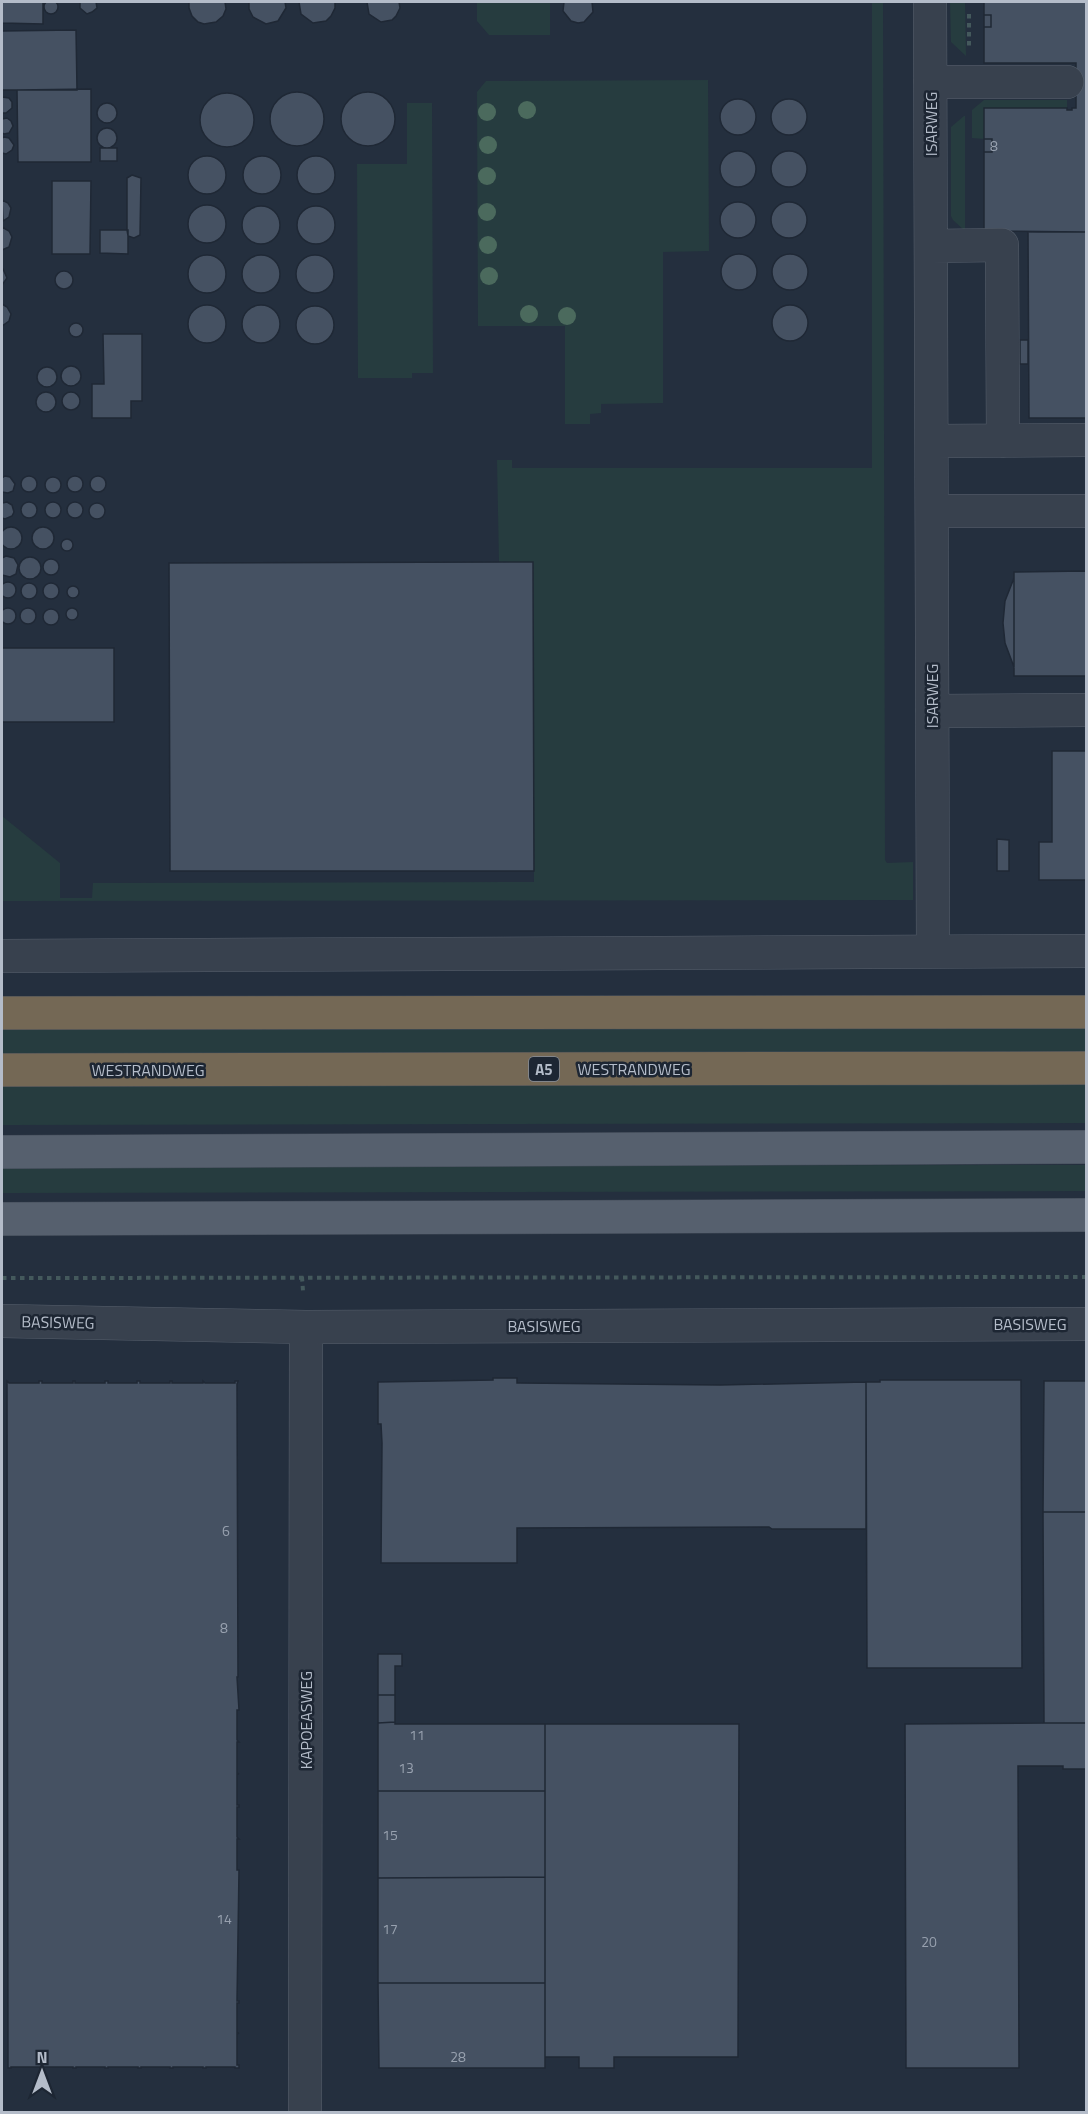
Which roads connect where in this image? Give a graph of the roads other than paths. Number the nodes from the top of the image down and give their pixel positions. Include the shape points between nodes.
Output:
1 (930, 2) edge
2 (930, 82) junction
3 (1067, 82) dead end
4 (931, 246) junction
5 (1086, 440) edge
6 (932, 441) junction
7 (1003, 441) junction
8 (932, 511) junction
9 (1086, 511) edge
10 (1086, 710) edge
11 (932, 711) junction
12 (933, 951) junction
13 (1086, 951) edge
14 (2, 956) edge
15 (1086, 1012) edge
16 (2, 1013) edge
17 (1086, 1068) edge
18 (2, 1070) edge
19 (1086, 1147) edge
20 (2, 1152) edge
21 (1086, 1215) edge
22 (2, 1219) edge
23 (2, 1321) edge
24 (1086, 1324) edge
25 (306, 1327) junction
26 (305, 2112) edge

1 - 2 street, ISARWEG
2 - 3 street
2 - 4 street, ISARWEG
4 - 6 street, ISARWEG
4 - 7 street via 1002,245
5 - 7 street
6 - 7 street
6 - 8 street, ISARWEG
8 - 9 street
8 - 11 street, ISARWEG
10 - 11 street
11 - 12 street, ISARWEG
12 - 13 street
12 - 14 street
15 - 16 highway
17 - 18 highway, WESTRANDWEG / A5
19 - 20 main road
21 - 22 main road
23 - 25 street, BASISWEG
24 - 25 street, BASISWEG
25 - 26 street, KAPOEASWEG

